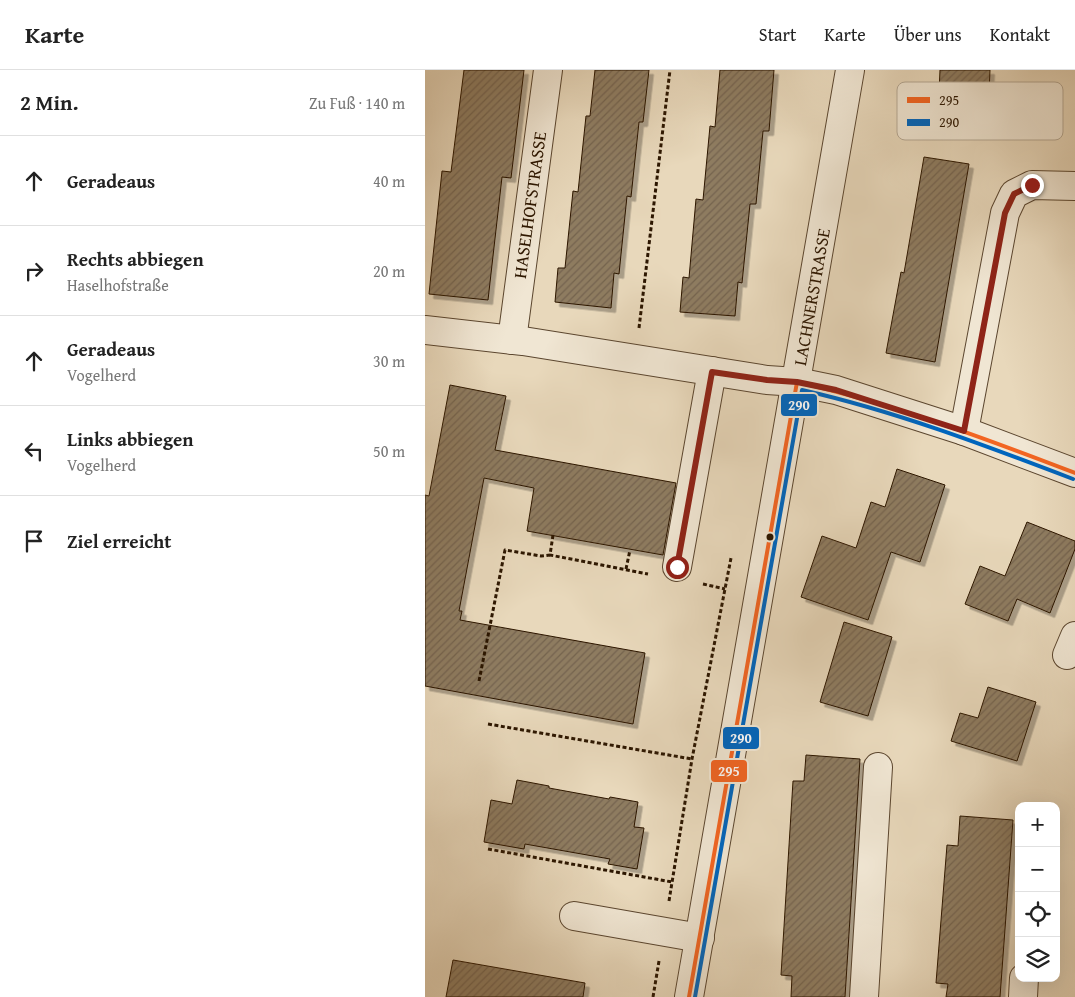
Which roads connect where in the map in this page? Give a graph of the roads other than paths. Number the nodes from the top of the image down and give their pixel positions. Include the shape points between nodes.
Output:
1 (548, 70) edge
2 (850, 70) edge
3 (1075, 186) edge
4 (425, 330) edge
5 (512, 340) junction
6 (712, 372) junction
7 (797, 382) junction
8 (964, 431) junction
9 (1075, 473) edge
10 (676, 575) road end
11 (877, 768) dead end
12 (574, 916) dead end
13 (700, 938) junction
14 (1024, 982) edge
15 (689, 997) edge
16 (864, 997) edge
17 (1023, 997) edge

1 - 5 street, HASELHOFSTRASSE
2 - 7 street, LACHNERSTRASSE
3 - 8 street via 1032,185 1014,194 1005,213
4 - 5 street
5 - 6 street
6 - 7 street
6 - 10 street
7 - 8 street via 836,390
7 - 13 street, LACHNERSTRASSE
8 - 9 street
11 - 16 street
12 - 13 street
13 - 15 street, LACHNERSTRASSE
14 - 17 street

